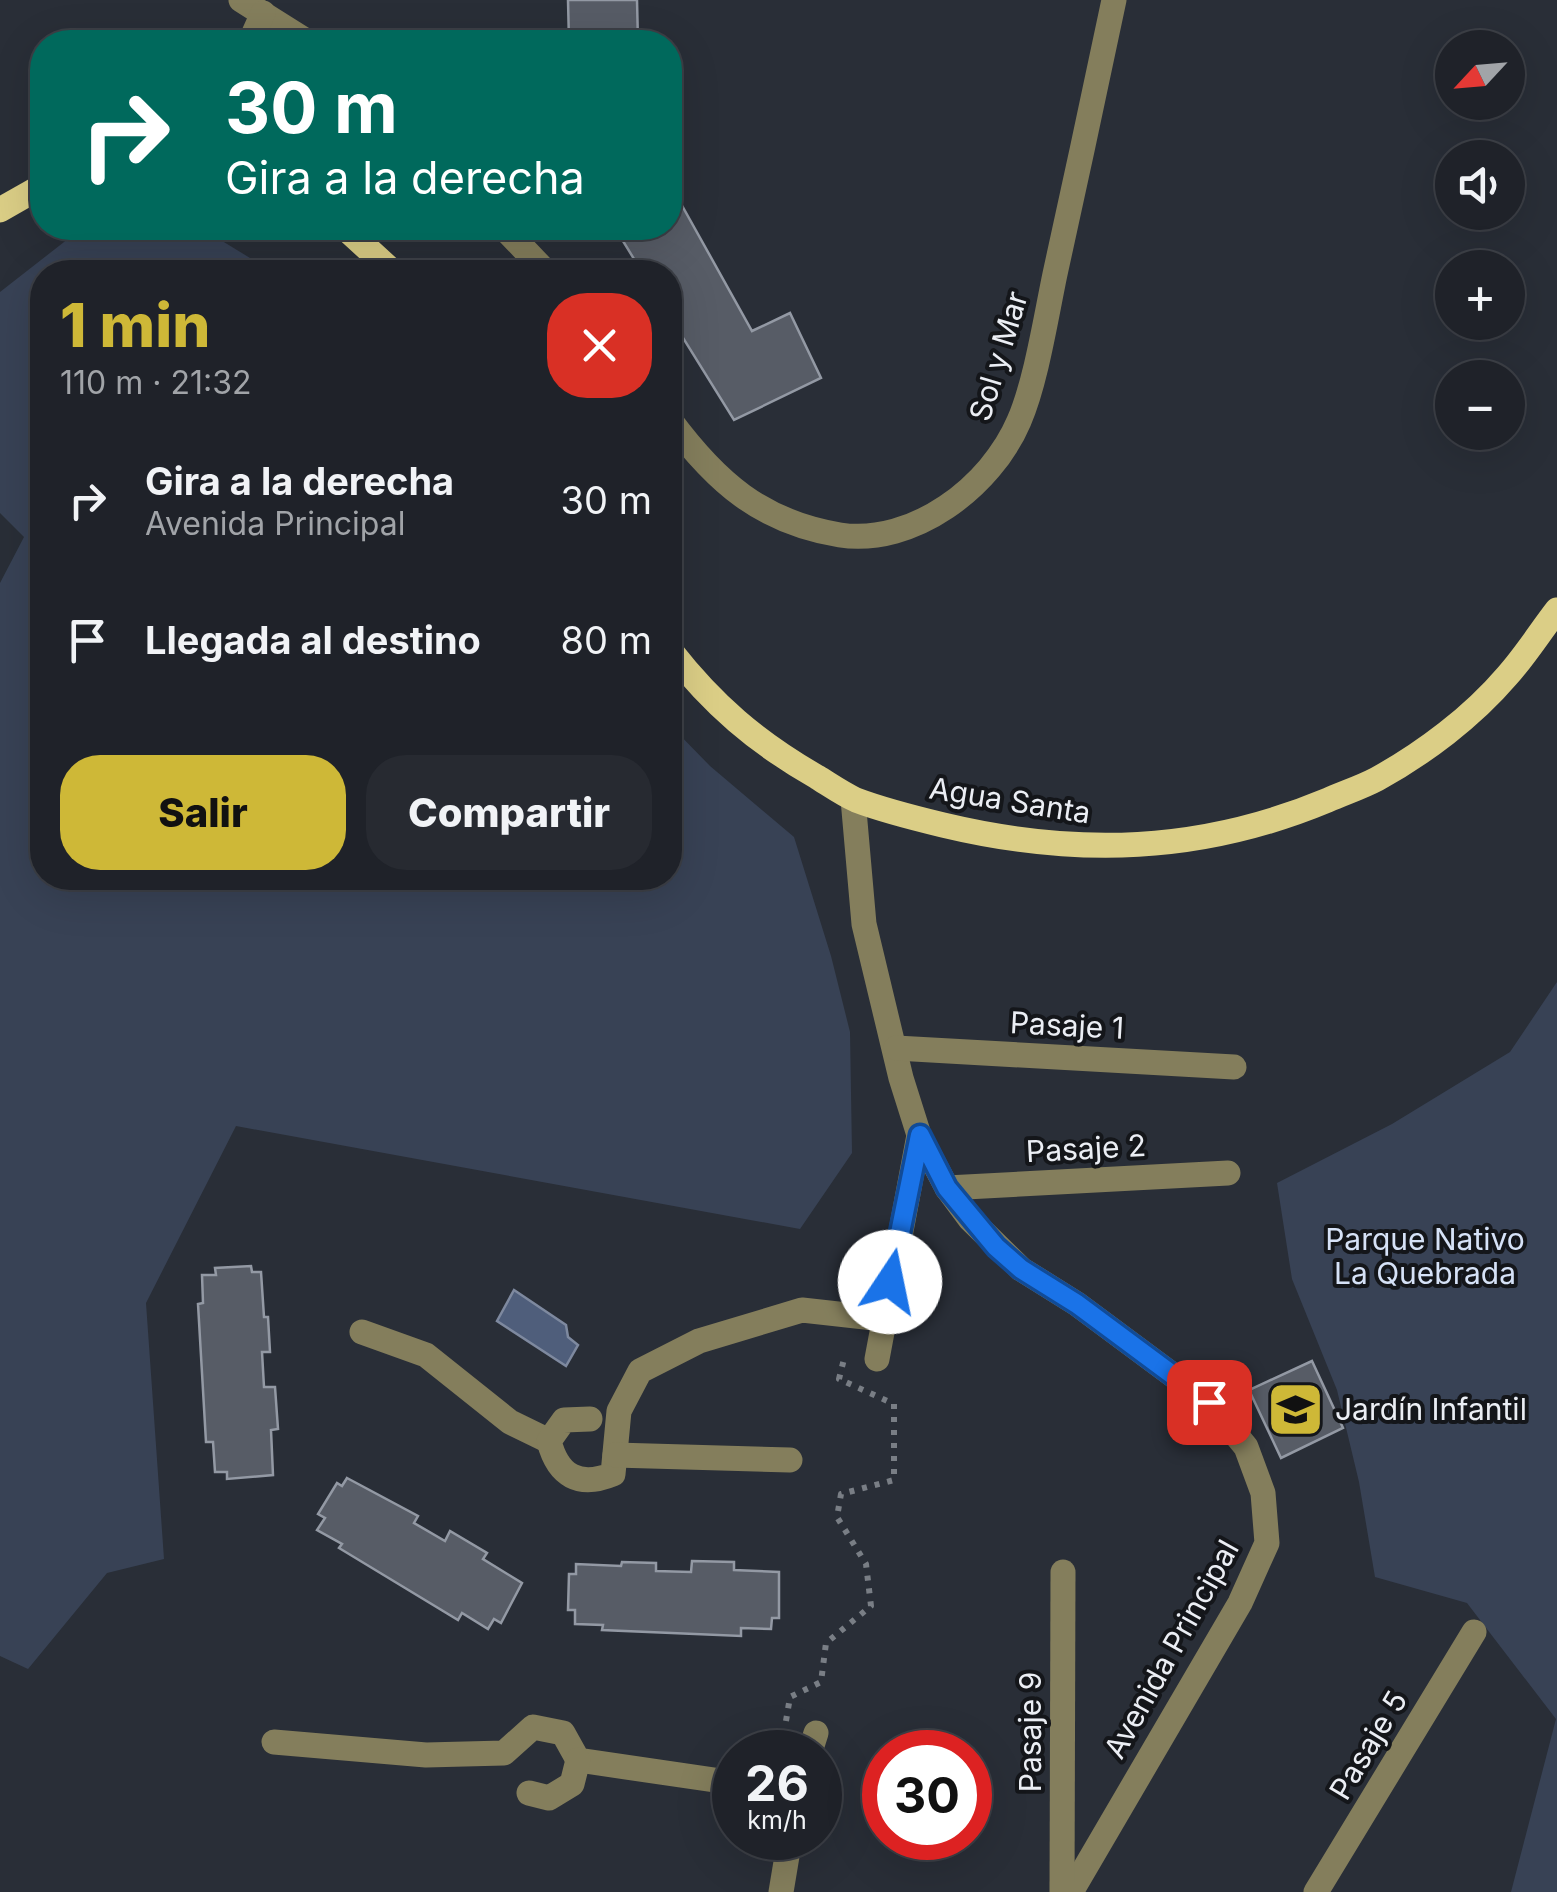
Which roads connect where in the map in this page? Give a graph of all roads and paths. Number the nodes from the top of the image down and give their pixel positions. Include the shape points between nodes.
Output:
1 (1114, 0) edge
2 (252, 6) edge
3 (287, 30) edge
4 (30, 193) edge
5 (0, 210) edge
6 (358, 240) edge
7 (515, 240) edge
8 (380, 260) edge
9 (535, 260) edge
10 (682, 436) edge
11 (1557, 610) edge
12 (682, 665) edge
13 (853, 798) junction
14 (896, 1048) junction
15 (1234, 1067) dead end
16 (920, 1135) junction
17 (1228, 1173) dead end
18 (947, 1188) junction
19 (855, 1315) junction
20 (883, 1319) junction
21 (362, 1332) dead end
22 (877, 1359) dead end
23 (590, 1418) dead end
24 (548, 1441) junction
25 (615, 1455) junction
26 (790, 1460) dead end
27 (1063, 1572) dead end
28 (1474, 1632) dead end
29 (785, 1730) edge
30 (274, 1742) dead end
31 (578, 1760) junction
32 (712, 1780) edge
33 (528, 1793) dead end
34 (786, 1860) edge
35 (781, 1892) edge
36 (1062, 1892) edge
37 (1071, 1892) edge
38 (1316, 1892) edge

1 - 10 street, Sol y Mar via 1020,421 990,471 952,504 862,538 812,530 761,510 726,486
2 - 3 street
4 - 5 main road
6 - 8 main road
7 - 9 street
11 - 13 main road, Agua Santa via 1506,678 1448,732 1376,780 1229,834 1160,844 1040,844
12 - 13 main road, Agua Santa via 738,725
13 - 14 street, Avenida Principal via 864,924
14 - 15 street, Pasaje 1
14 - 16 street, Avenida Principal
16 - 18 street, Avenida Principal
16 - 20 street
17 - 18 street, Pasaje 2
18 - 37 street, Avenida Principal via 1021,1269 1209,1402 1246,1447 1263,1494 1267,1542 1240,1603
19 - 20 street
19 - 25 street via 802,1310 698,1341 640,1371 619,1411
19 - 29 path via 839,1380 894,1404 894,1480 842,1494 837,1517 866,1564 872,1606 826,1644 821,1682 790,1697
20 - 22 street
21 - 24 street via 426,1354 510,1422
23 - 24 street via 564,1420
24 - 25 street via 567,1475 594,1482 613,1474
25 - 26 street
27 - 36 street, Pasaje 9
28 - 38 street, Pasaje 5
30 - 31 street via 426,1756 504,1753 533,1727 562,1733
31 - 32 street
31 - 33 street via 572,1784 549,1798
34 - 35 street

